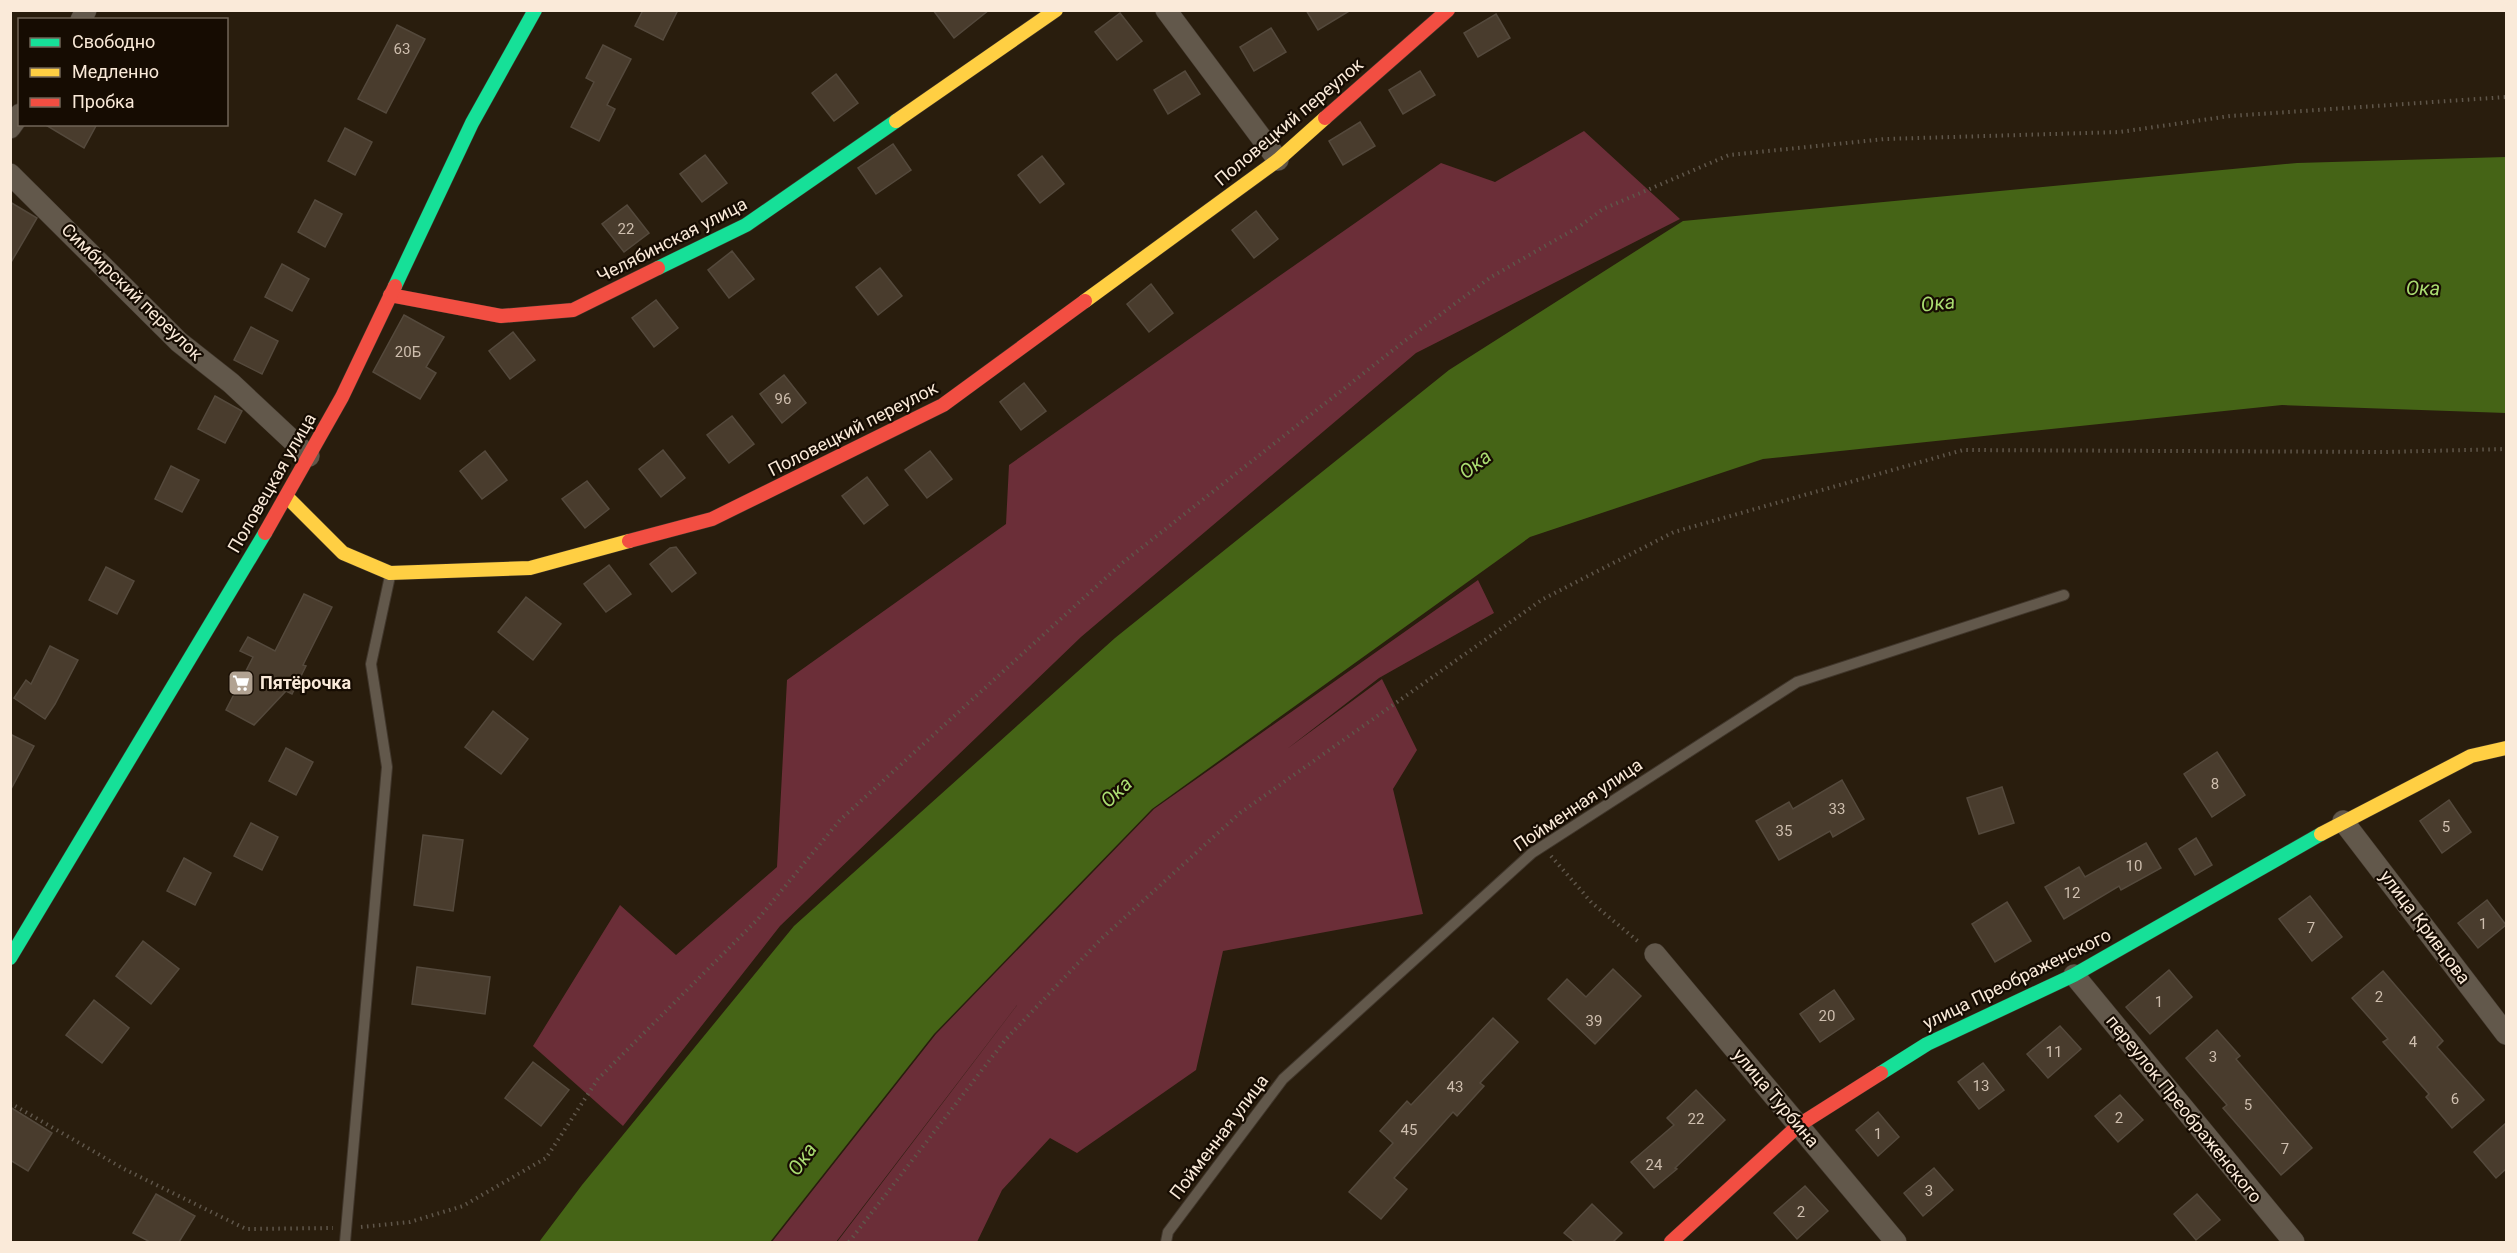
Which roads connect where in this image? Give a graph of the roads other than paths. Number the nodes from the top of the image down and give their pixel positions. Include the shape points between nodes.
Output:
1 (535, 10) edge
2 (1056, 10) edge
3 (1166, 10) edge
4 (1448, 10) edge
5 (1278, 160) junction
6 (10, 174) edge
7 (390, 295) junction
8 (309, 456) junction
9 (287, 497) junction
10 (390, 573) junction
11 (2064, 596) dead end
12 (2506, 748) edge
13 (2343, 821) junction
14 (1655, 954) road end
15 (10, 958) edge
16 (2074, 975) junction
17 (2506, 1034) edge
18 (1799, 1125) junction
19 (345, 1242) edge
20 (1166, 1242) edge
21 (1671, 1242) edge
22 (1896, 1242) edge
23 (2294, 1242) edge

1 - 7 street, Половецкая улица via 472,123
2 - 7 street, Челябинская улица via 746,225 573,310 501,316
3 - 5 street
4 - 5 street, Половецкий переулок
5 - 10 street, Половецкий переулок via 944,405 712,519 530,568
6 - 8 street, Симбирский переулок via 179,342 231,383
7 - 8 street, Половецкая улица
8 - 9 street, Половецкая улица
9 - 10 street, Половецкий переулок via 343,553
9 - 15 street, Половецкая улица
10 - 19 lane via 371,664 387,767
11 - 20 lane, Пойменная улица via 1797,682 1532,852 1283,1079 1168,1232
12 - 13 street, улица Преображенского via 2471,756
13 - 16 street, улица Преображенского
13 - 17 street, улица Кривцова
14 - 18 street, улица Турбина
16 - 18 street, улица Преображенского via 1927,1044
16 - 23 street, переулок Преображенского
18 - 21 street, улица Преображенского
18 - 22 street, улица Турбина

